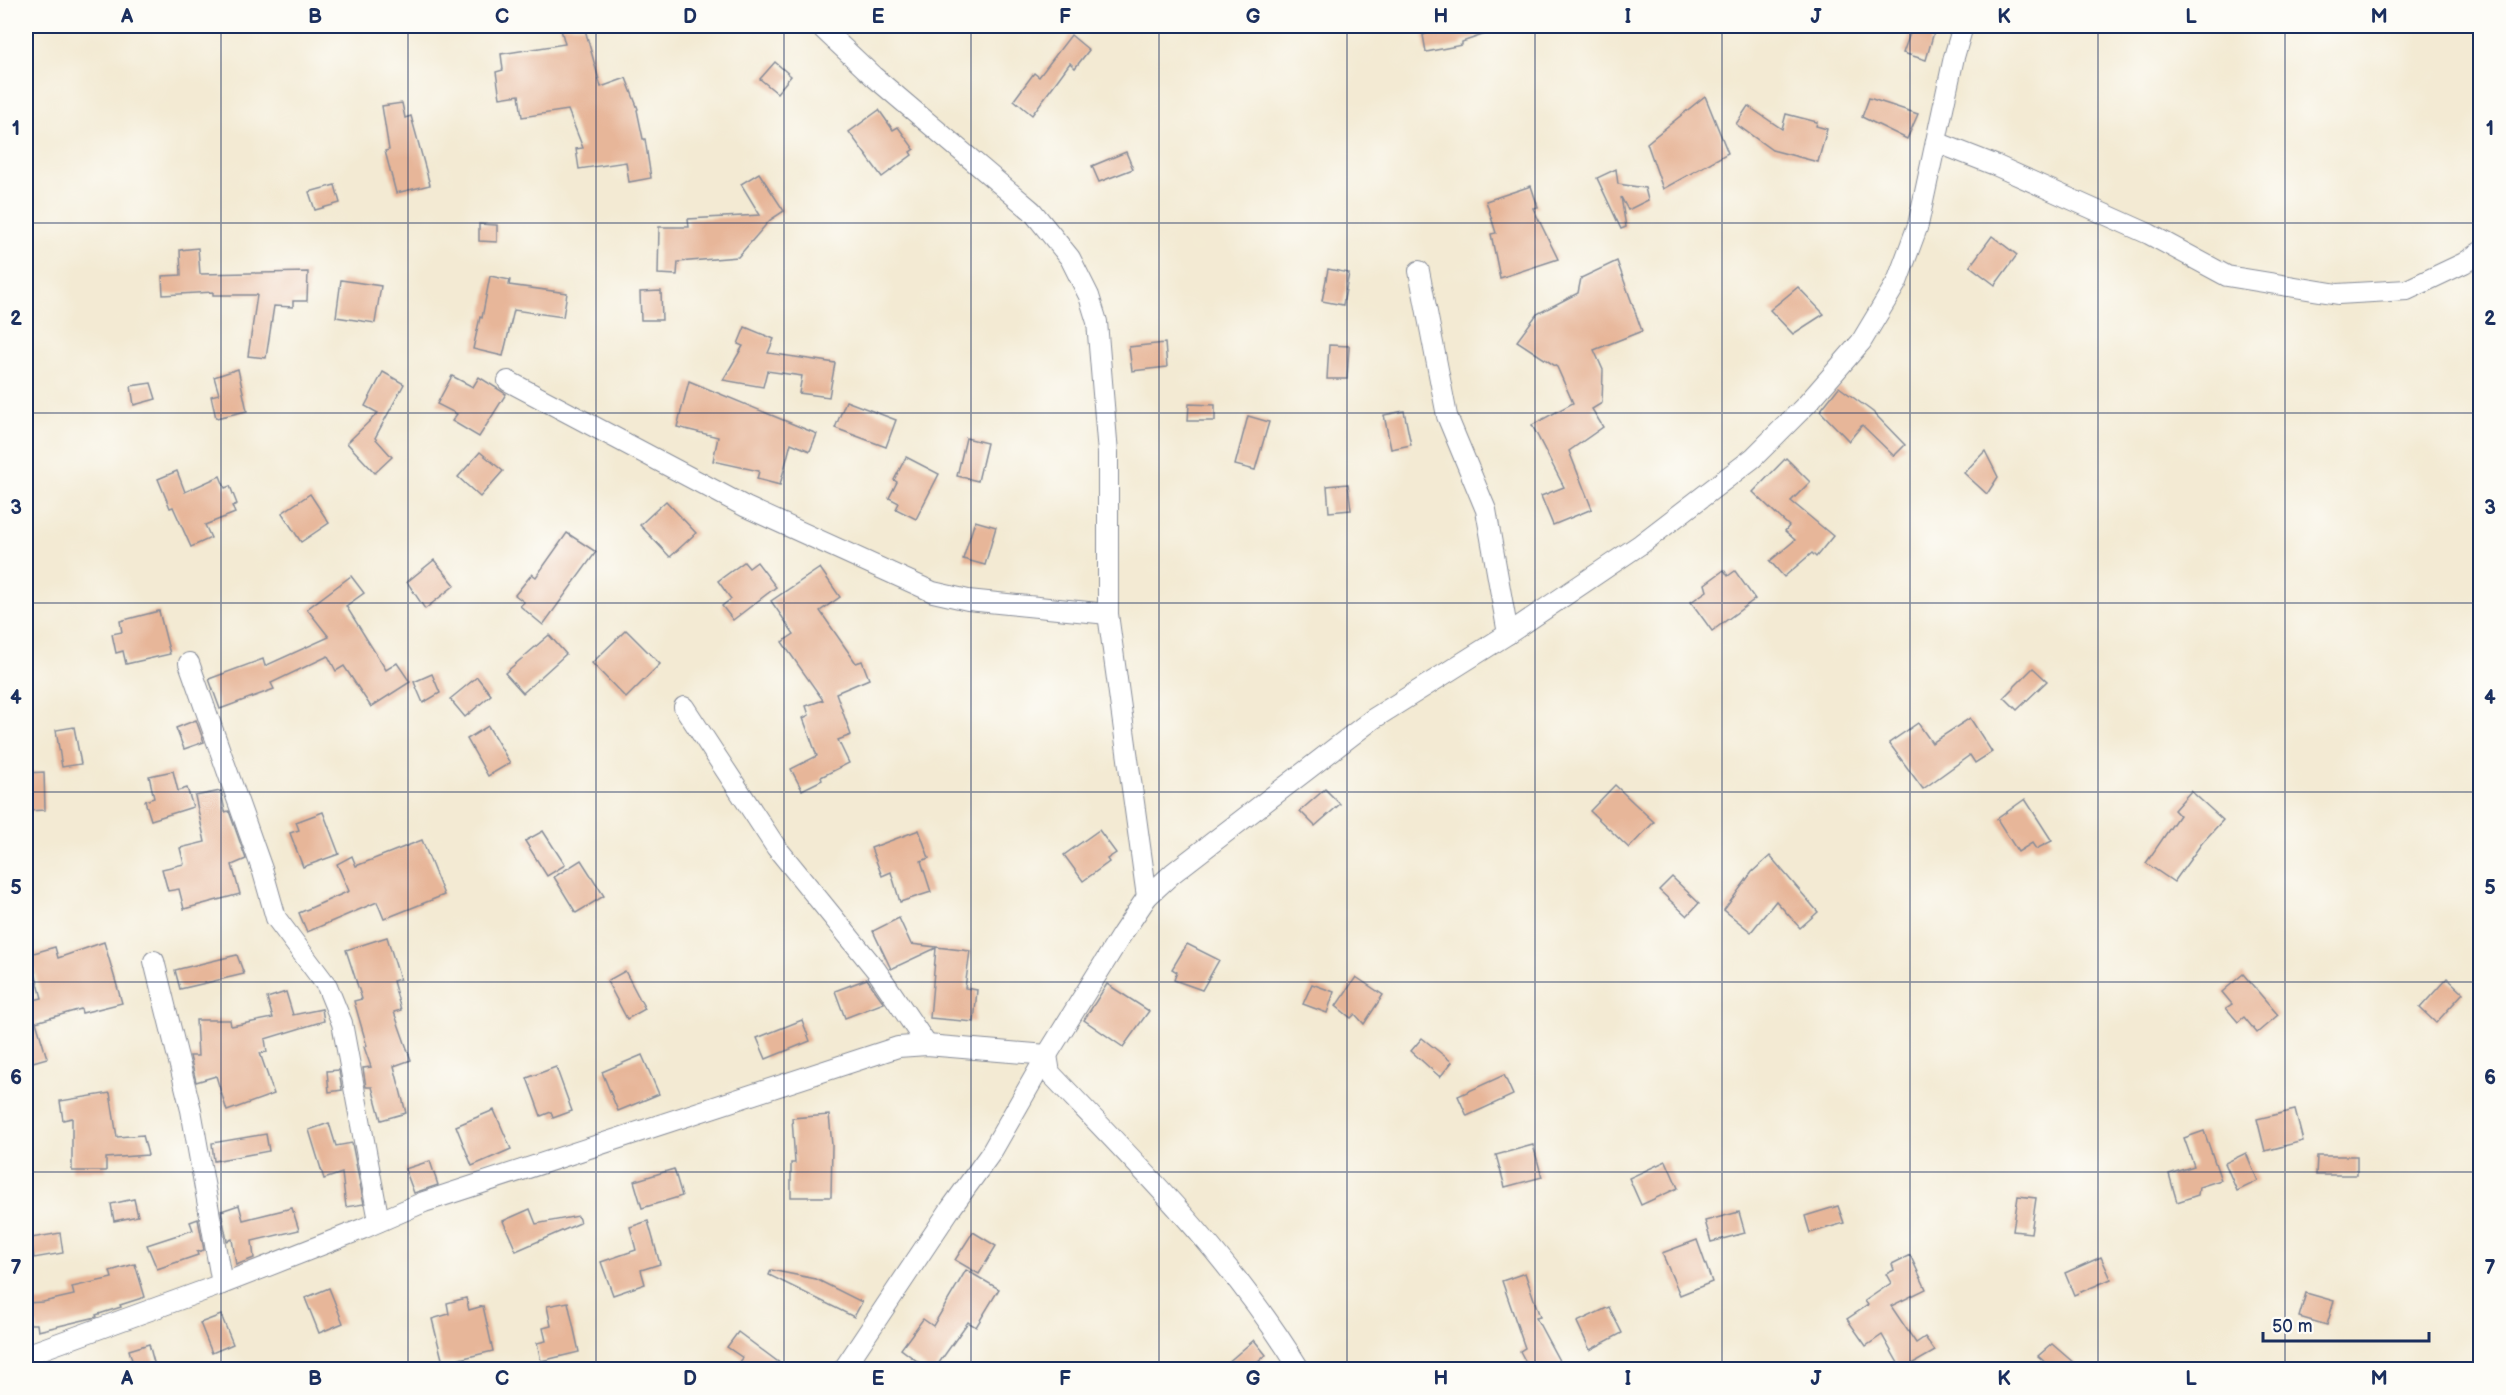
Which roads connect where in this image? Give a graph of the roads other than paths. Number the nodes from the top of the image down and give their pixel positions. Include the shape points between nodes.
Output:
1 (820, 26) edge
2 (1963, 26) edge
3 (1936, 141) junction
4 (2481, 252) edge
5 (1419, 271) dead end
6 (508, 381) dead end
7 (1108, 614) junction
8 (1508, 634) junction
9 (189, 663) dead end
10 (684, 707) dead end
11 (1147, 897) junction
12 (154, 961) dead end
13 (927, 1046) junction
14 (1047, 1055) junction
15 (380, 1221) junction
16 (222, 1284) junction
17 (26, 1355) edge
18 (843, 1370) edge
19 (1300, 1370) edge

1 - 7 street via 873,76 1032,210 1070,258 1089,296 1097,322 1108,453
2 - 3 street
3 - 4 street via 2149,234 2227,276 2338,294 2407,290
3 - 8 street via 1918,225 1897,282 1861,342 1753,458 1641,544
5 - 8 street via 1447,416 1486,510
6 - 7 street via 746,507 933,592 968,600
7 - 11 street
8 - 11 street via 1373,719
9 - 15 street via 276,918 327,986 342,1023
10 - 13 street via 776,847 876,969
11 - 14 street
12 - 16 street via 191,1110
13 - 14 street
13 - 15 street via 898,1047 424,1202
14 - 18 street via 991,1153
14 - 19 street via 1050,1073 1189,1219 1273,1324
15 - 16 street
16 - 17 street

